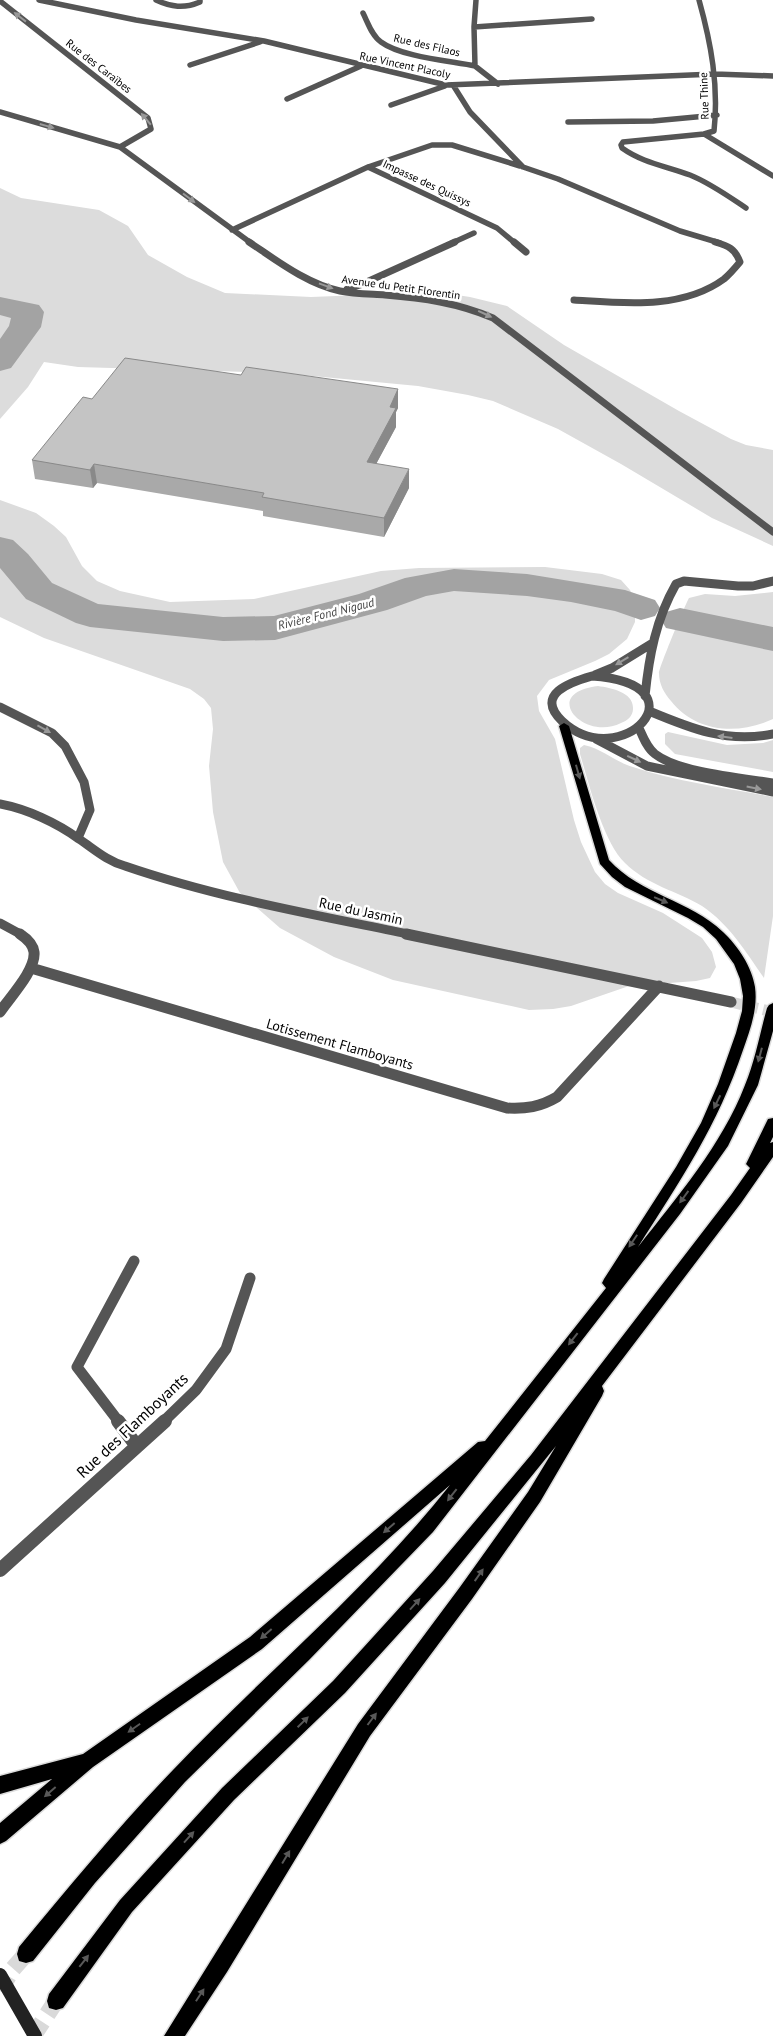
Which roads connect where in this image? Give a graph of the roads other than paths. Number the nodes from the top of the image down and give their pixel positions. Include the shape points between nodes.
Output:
1 (39, 0) edge
2 (156, 0) edge
3 (200, 0) edge
4 (476, 0) edge
5 (700, 0) edge
6 (0, 1) edge
7 (363, 13) dead end
8 (592, 19) dead end
9 (474, 27) junction
10 (264, 41) junction
11 (190, 65) dead end
12 (361, 66) junction
13 (475, 66) junction
14 (715, 74) junction
15 (773, 76) edge
16 (498, 84) junction
17 (450, 85) junction
18 (287, 99) dead end
19 (391, 105) dead end
20 (0, 112) edge
21 (717, 115) junction
22 (568, 122) dead end
23 (704, 134) junction
24 (120, 147) junction
25 (368, 167) junction
26 (523, 167) junction
27 (773, 176) edge
28 (746, 208) dead end
29 (232, 230) junction
30 (474, 233) dead end
31 (526, 252) dead end
32 (340, 290) junction
33 (574, 300) dead end
34 (773, 532) edge
35 (773, 581) edge
36 (651, 644) junction
37 (592, 676) junction
38 (645, 696) junction
39 (0, 708) edge
40 (649, 711) junction
41 (564, 726) junction
42 (639, 728) junction
43 (773, 734) edge
44 (590, 736) junction
45 (773, 783) edge
46 (773, 792) edge
47 (0, 804) edge
48 (78, 838) junction
49 (0, 922) edge
50 (31, 968) junction
51 (659, 986) junction
52 (731, 1002) tunnel mouth
53 (773, 1008) edge
54 (0, 1012) edge
55 (773, 1123) edge
56 (773, 1147) edge
57 (736, 1200) junction
58 (134, 1261) dead end
59 (250, 1278) dead end
60 (594, 1312) junction
61 (623, 1346) junction
62 (505, 1427) junction
63 (136, 1445) junction
64 (0, 1570) edge
65 (87, 1760) junction
66 (0, 1785) edge
67 (0, 1835) edge
68 (26, 1954) tunnel mouth
69 (0, 1975) edge
70 (56, 2001) tunnel mouth
71 (35, 2036) edge
72 (174, 2036) edge

1 - 10 street, Rue Vincent Placoly
2 - 3 street via 179,8 191,7
4 - 9 street
5 - 14 street, Rue Thine
24 -> 6 street, Rue des Caraïbes via 152,129 148,118
7 - 13 street, Rue des Filaos via 375,35 390,47
8 - 9 street
9 - 13 street
10 - 11 street
10 - 12 street, Rue Vincent Placoly
12 - 17 street, Rue Vincent Placoly
12 - 18 street
13 - 16 street
14 - 15 street, Rue Vincent Placoly
14 - 16 street, Rue Vincent Placoly
14 - 21 street, Rue Thine
16 - 17 street, Rue Vincent Placoly
17 - 19 street
17 - 26 street via 470,112
20 -> 24 street, Avenue du Petit Florentin
21 - 22 street
21 - 23 street, Rue Thine via 714,132
23 - 27 street, Rue Thine
23 - 28 street via 647,138 621,145 640,160 697,178
24 -> 29 street, Avenue du Petit Florentin
25 - 26 street via 442,144
25 - 29 street, Impasse des Quissys
25 - 31 street, Impasse des Quissys via 497,228
26 - 33 street via 558,178 680,231 729,246 740,262 732,274 694,296 668,301
29 -> 32 street, Avenue du Petit Florentin via 283,265 324,286
30 - 32 street via 360,285
32 -> 34 street, Avenue du Petit Florentin via 453,304 483,313 503,324
35 - 36 street via 753,586 679,582 665,605
36 -> 37 street via 612,668
36 - 38 street
37 - 38 street via 623,681
37 - 41 street via 569,681 554,694 553,710
38 - 40 street
39 -> 48 street via 52,734 65,746 84,782 90,810
40 - 42 street
43 -> 40 street via 752,738 722,737
41 - 44 street
41 -> 60 main road via 604,861 610,870 628,885 689,912 718,934 740,964 749,996 743,1030 725,1084 702,1134 623,1257
42 - 44 street via 619,736
42 - 45 street via 654,754 664,760
44 -> 46 street via 647,766
47 - 48 street, Rue du Jasmin via 48,820
48 - 51 street, Rue du Jasmin via 123,866 243,900
49 - 50 street via 28,940 34,951
50 - 51 street, Lotissement Flamboyants via 507,1108 526,1110 543,1106 557,1096
50 - 54 street
51 - 52 street, Rue du Jasmin
53 -> 60 main road via 752,1085 723,1142 675,1210
55 - 57 main road
56 - 57 main road
57 - 61 main road
58 - 63 street via 77,1367
59 - 63 street, Rue des Flamboyants via 226,1349 196,1390
60 -> 62 main road
70 -> 61 main road via 126,1906 228,1794 339,1687 439,1577 536,1460
72 -> 61 main road via 364,1730 534,1497
62 -> 65 main road via 256,1643
62 -> 68 main road via 427,1527 179,1776
63 - 64 street, Rue des Flamboyants
65 - 66 main road
65 -> 67 main road
69 - 71 main road, bridge

